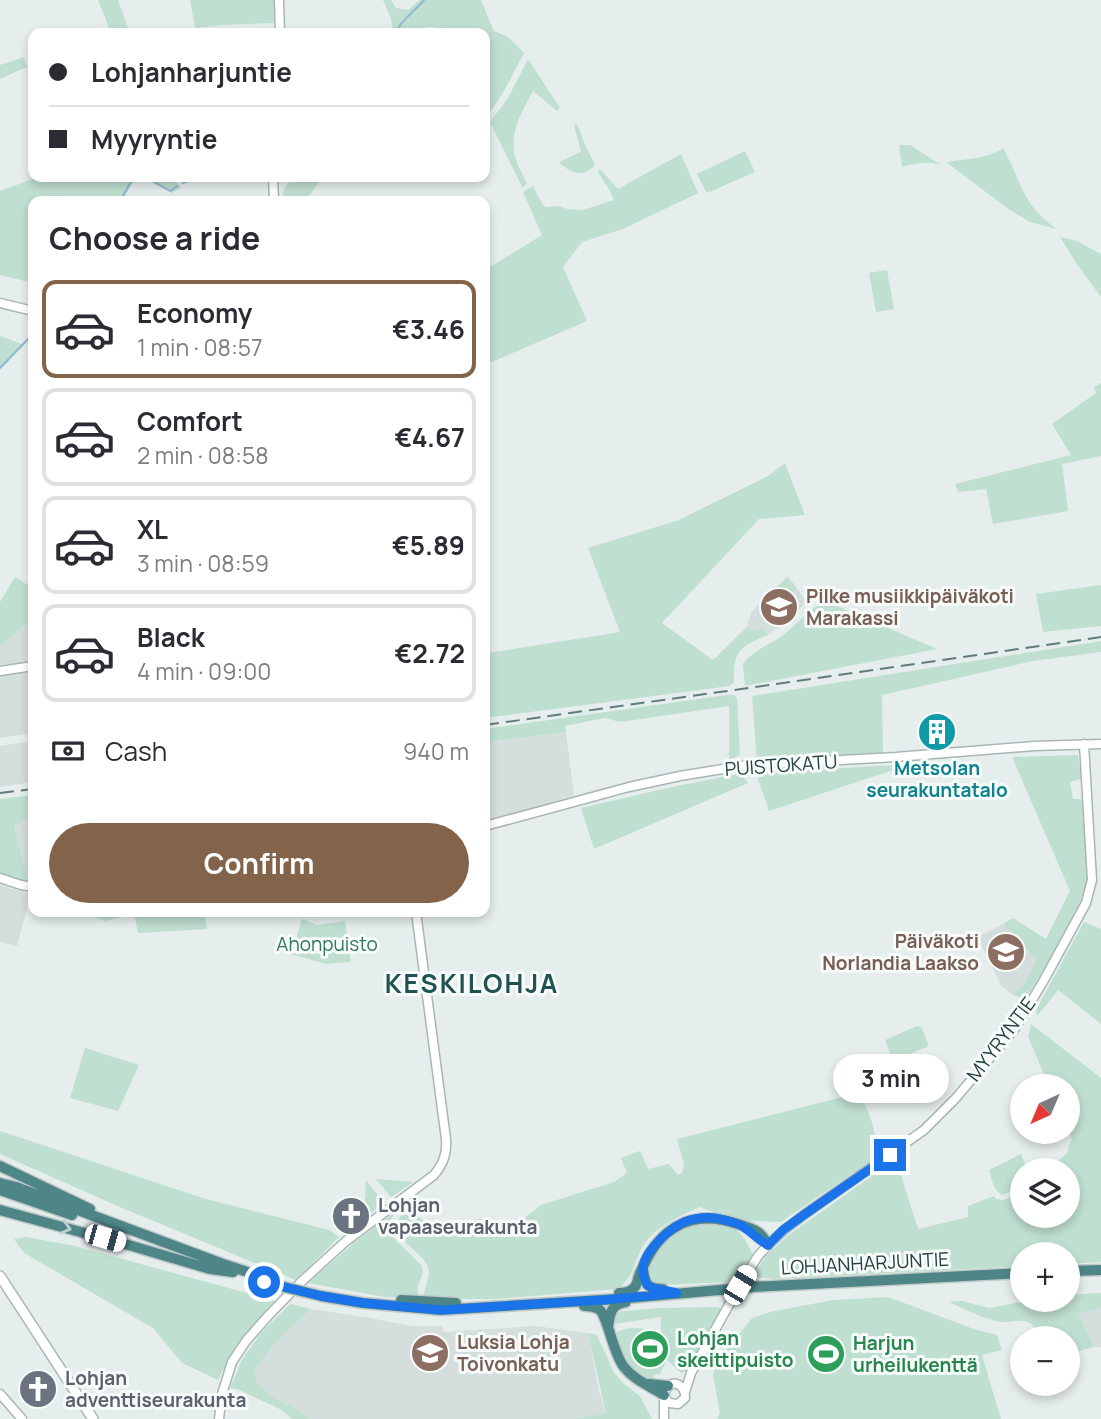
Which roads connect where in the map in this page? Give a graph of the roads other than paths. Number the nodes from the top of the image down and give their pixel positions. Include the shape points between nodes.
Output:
1 (279, 0) edge
2 (280, 28) edge
3 (0, 303) edge
4 (28, 310) edge
5 (28, 667) edge
6 (0, 671) edge
7 (1084, 744) junction
8 (1101, 744) edge
9 (490, 824) edge
10 (0, 878) edge
11 (28, 886) edge
12 (417, 917) edge
13 (0, 1166) edge
14 (0, 1183) edge
15 (0, 1190) edge
16 (0, 1210) edge
17 (121, 1226) junction
18 (768, 1245) junction
19 (642, 1269) junction
20 (1101, 1270) edge
21 (1080, 1271) edge
22 (233, 1272) junction
23 (1010, 1274) edge
24 (1, 1278) edge
25 (266, 1280) junction
26 (736, 1287) junction
27 (677, 1293) junction
28 (644, 1296) junction
29 (603, 1300) junction
30 (553, 1303) junction
31 (608, 1331) junction
32 (60, 1366) junction
33 (691, 1373) junction
34 (668, 1391) junction
35 (685, 1392) junction
36 (0, 1394) edge
37 (675, 1405) junction
38 (22, 1419) edge
39 (93, 1419) edge
40 (100, 1419) edge
41 (219, 1419) edge
42 (665, 1419) edge

1 - 2 street
3 - 4 street
5 - 6 street
7 - 8 street, PUISTOKATU
7 - 9 street, PUISTOKATU via 747,765 629,787
7 - 18 street, MYYRYNTIE via 1092,880 1083,910 1027,1010 924,1130
10 - 11 street
12 - 41 street via 446,1139 442,1166 346,1241 246,1341 226,1376
13 - 17 highway
14 - 17 highway, LOHJANHARJUNTIE
15 - 22 highway, LOHJANHARJUNTIE
16 -> 22 highway
17 - 25 highway, LOHJANHARJUNTIE
18 - 19 highway via 741,1225 706,1217 668,1232
18 - 26 street, MYYRYNTIE
19 - 27 highway via 647,1285
19 - 29 highway via 635,1288
20 - 21 highway
22 - 25 highway, LOHJANHARJUNTIE
23 - 26 highway, LOHJANHARJUNTIE, bridge
24 - 32 main road
25 - 30 highway, LOHJANHARJUNTIE, bridge via 363,1303 424,1309
26 - 27 highway, LOHJANHARJUNTIE
26 - 33 street, MYYRYNTIE
27 - 28 highway, LOHJANHARJUNTIE
28 - 29 highway, LOHJANHARJUNTIE
28 - 31 highway via 618,1303 611,1311
29 - 30 highway, LOHJANHARJUNTIE
30 - 31 highway via 596,1308 603,1312
31 - 34 highway via 614,1350 635,1378
32 - 39 main road
32 - 40 main road
33 - 34 street
33 - 35 street
34 - 35 street via 683,1387
34 - 37 street via 669,1403
34 - 42 street
35 - 37 street via 683,1401
36 - 38 street
37 - 42 street

